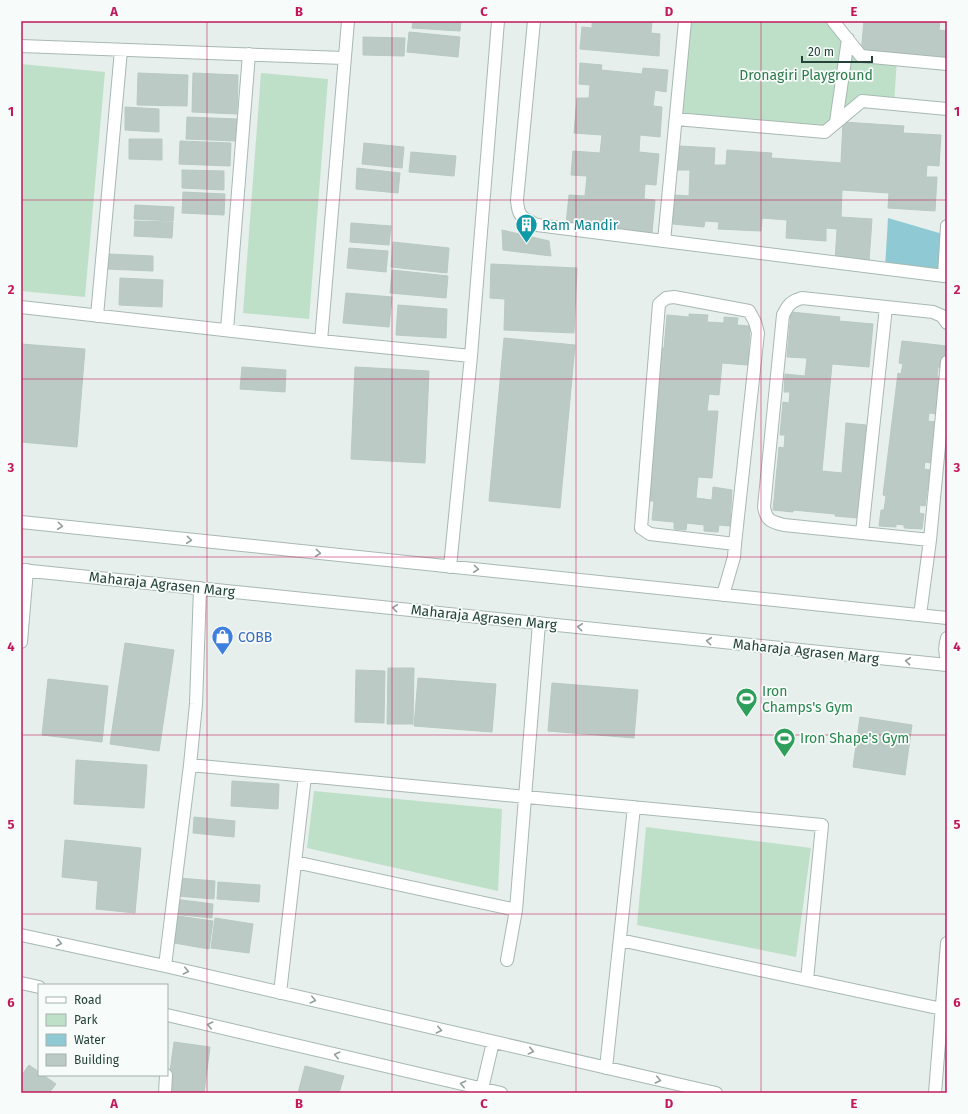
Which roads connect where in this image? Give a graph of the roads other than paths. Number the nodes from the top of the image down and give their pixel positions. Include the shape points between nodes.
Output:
1 (348, 21) edge
2 (498, 21) edge
3 (534, 21) edge
4 (685, 21) edge
5 (833, 21) edge
6 (848, 39) junction
7 (21, 46) edge
8 (121, 50) junction
9 (249, 54) junction
10 (344, 58) junction
11 (947, 64) edge
12 (947, 109) edge
13 (676, 119) junction
14 (836, 122) junction
15 (947, 226) edge
16 (664, 241) junction
17 (21, 307) edge
18 (886, 307) junction
19 (97, 316) junction
20 (947, 323) edge
21 (227, 330) junction
22 (321, 341) junction
23 (471, 356) junction
24 (947, 362) edge
25 (21, 522) edge
26 (862, 533) junction
27 (930, 540) junction
28 (735, 544) junction
29 (450, 567) junction
30 (24, 570) edge
31 (200, 588) junction
32 (723, 595) junction
33 (920, 615) junction
34 (947, 618) edge
35 (539, 623) junction
36 (947, 638) edge
37 (21, 642) edge
38 (947, 660) edge
39 (947, 665) edge
40 (190, 765) junction
41 (306, 776) junction
42 (525, 797) junction
43 (634, 807) junction
44 (295, 862) junction
45 (516, 910) junction
46 (21, 935) edge
47 (620, 940) junction
48 (947, 943) edge
49 (507, 960) dead end
50 (166, 966) junction
51 (807, 980) junction
52 (21, 983) edge
53 (38, 987) edge
54 (280, 993) junction
55 (942, 1008) junction
56 (168, 1015) edge
57 (494, 1042) junction
58 (943, 1047) edge
59 (606, 1068) junction
60 (166, 1076) edge
61 (482, 1091) edge
62 (165, 1093) edge
63 (501, 1093) edge
64 (716, 1093) edge
65 (935, 1093) edge

1 - 10 street
2 - 23 street
3 - 16 street via 517,210 523,218 537,225
4 - 13 street
5 - 6 street
6 - 11 street via 861,56
6 - 14 street
7 - 8 street
8 - 9 street
8 - 19 street
9 - 10 street
9 - 21 street
10 - 22 street
12 - 14 street via 862,100
13 - 14 street via 825,132
13 - 16 street
15 - 16 street via 944,276
17 - 19 street
18 - 20 street via 934,312 942,316
18 - 26 street
18 - 26 street via 802,298 788,305 783,315 765,515 773,522 784,525
19 - 21 street
21 - 22 street
22 - 23 street
23 - 29 street
24 - 27 street
25 -> 29 street
26 - 27 street
27 - 33 street
28 - 28 street via 758,333 755,322 749,311 674,297 666,298 659,304 641,528 650,534
28 - 32 street via 734,557
29 -> 32 street
30 - 31 street, Maharaja Agrasen Marg
30 - 37 street
35 -> 31 street, Maharaja Agrasen Marg
31 - 40 street via 196,704
32 - 33 street
33 - 34 street
39 -> 35 street, Maharaja Agrasen Marg
35 - 42 street
36 - 38 street
40 - 41 street
40 - 50 street
41 - 42 street
41 - 44 street
42 - 43 street
42 - 45 street
43 - 47 street
43 - 51 street via 822,824
44 - 45 street
44 - 54 street
45 - 49 street
46 -> 50 street
47 - 51 street
47 - 59 street
48 - 55 street
50 -> 54 street
51 - 55 street
52 - 53 street
54 -> 57 street
55 - 58 street
61 -> 56 street
57 -> 59 street
57 - 61 street
58 - 65 street
59 -> 64 street
60 - 62 street
61 - 63 street

